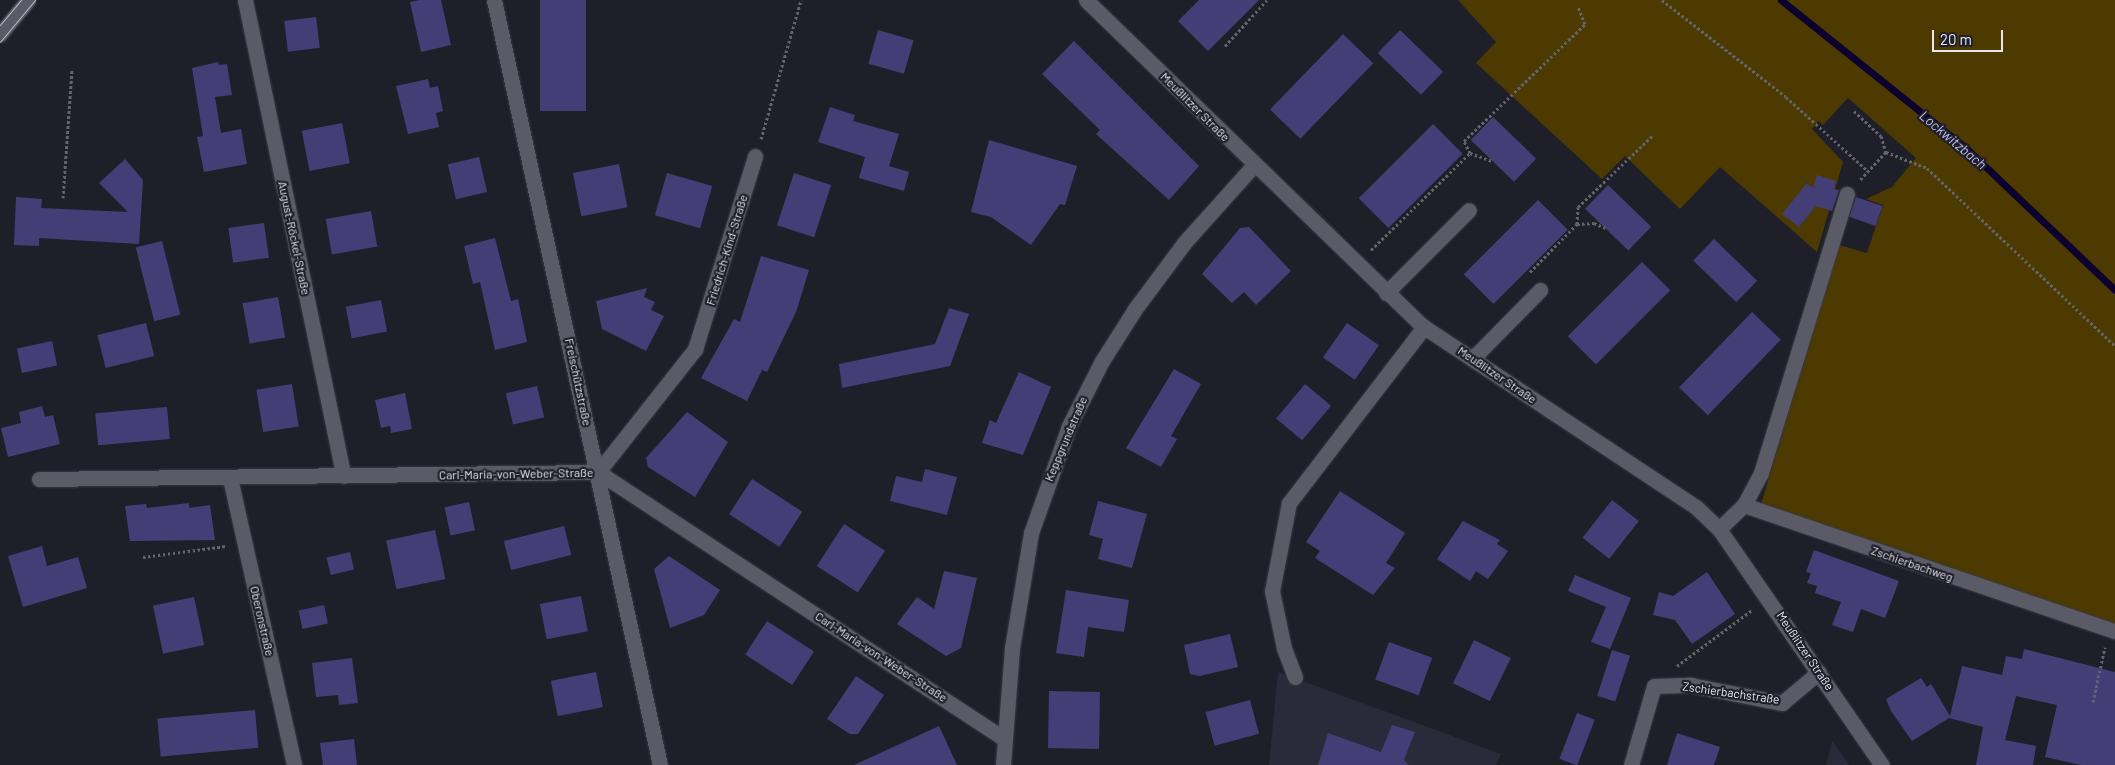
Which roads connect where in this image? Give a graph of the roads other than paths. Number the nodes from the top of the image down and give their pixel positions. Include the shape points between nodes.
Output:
1 (28, 0) edge
2 (245, 0) edge
3 (494, 0) edge
4 (1086, 0) edge
5 (0, 34) edge
6 (755, 156) road end
7 (1254, 165) junction
8 (1847, 194) dead end
9 (1469, 210) dead end
10 (1540, 290) dead end
11 (1386, 293) junction
12 (1424, 327) junction
13 (1472, 358) junction
14 (598, 472) junction
15 (344, 476) junction
16 (230, 478) junction
17 (39, 479) dead end
18 (1744, 505) junction
19 (1718, 529) junction
20 (2112, 630) edge
21 (1819, 672) junction
22 (1295, 677) dead end
23 (1003, 738) junction
24 (294, 765) edge
25 (660, 765) edge
26 (1003, 765) edge
27 (1631, 765) edge
28 (1882, 765) edge

1 - 5 street
2 - 15 street, August-Röckel-Straße
3 - 14 street, Freischützstraße
4 - 7 street, Meußlitzer Straße
6 - 14 street, Friedrich-Kind-Straße via 695,350
7 - 11 street, Meußlitzer Straße
7 - 23 street, Keppgrundstraße via 1184,243 1135,309 1102,362 1069,426 1031,533 1012,648
8 - 18 street via 1761,473
9 - 11 street
10 - 13 street
11 - 12 street, Meußlitzer Straße
12 - 13 street, Meußlitzer Straße
12 - 22 street via 1289,503 1272,591 1284,648
13 - 19 street, Meußlitzer Straße via 1696,508
14 - 15 street, Carl-Maria-von-Weber-Straße
14 - 23 street, Carl-Maria-von-Weber-Straße
14 - 25 street, Freischützstraße
15 - 16 street, Carl-Maria-von-Weber-Straße
16 - 17 street, Carl-Maria-von-Weber-Straße
16 - 24 street, Oberonstraße
18 - 19 street
18 - 20 street, Zschierbachweg
19 - 21 street, Meußlitzer Straße
21 - 27 street, Zschierbachstraße via 1782,703 1691,685 1654,686
21 - 28 street, Meußlitzer Straße
23 - 26 street, Keppgrundstraße

